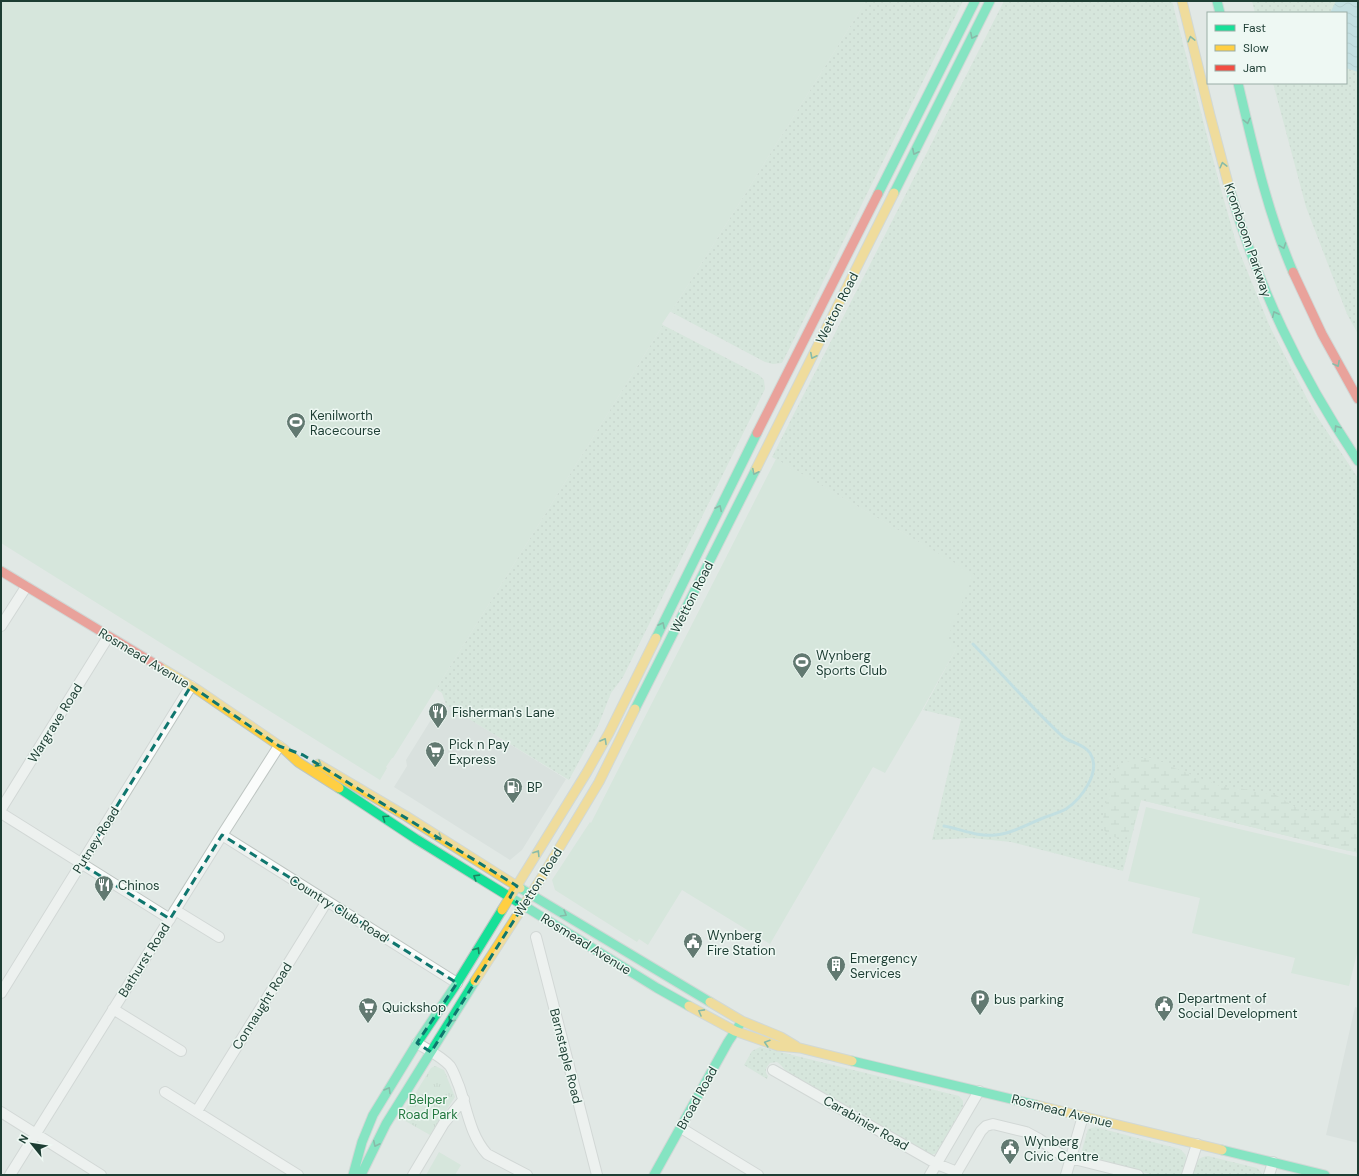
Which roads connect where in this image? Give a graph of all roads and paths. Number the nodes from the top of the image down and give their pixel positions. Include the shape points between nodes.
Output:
1 (975, 1) edge
2 (990, 1) edge
3 (1182, 1) edge
4 (1217, 1) edge
5 (1220, 12) edge
6 (1238, 84) edge
7 (1358, 399) edge
8 (1358, 460) edge
9 (1, 571) edge
10 (26, 587) junction
11 (1, 626) edge
12 (108, 637) junction
13 (191, 686) junction
14 (282, 748) junction
15 (1, 809) edge
16 (1, 813) edge
17 (222, 835) junction
18 (81, 864) junction
19 (517, 886) junction
20 (530, 894) junction
21 (510, 897) junction
22 (327, 901) junction
23 (523, 906) junction
24 (172, 915) junction
25 (219, 937) dead end
26 (536, 937) dead end
27 (457, 983) junction
28 (1, 993) edge
29 (113, 1009) junction
30 (742, 1021) junction
31 (735, 1032) junction
32 (417, 1043) junction
33 (800, 1048) junction
34 (181, 1051) dead end
35 (431, 1052) junction
36 (774, 1070) dead end
37 (979, 1091) junction
38 (165, 1092) dead end
39 (464, 1099) junction
40 (197, 1111) junction
41 (1, 1112) edge
42 (1083, 1116) junction
43 (681, 1128) junction
44 (36, 1134) junction
45 (1197, 1144) junction
46 (1071, 1158) junction
47 (1273, 1162) junction
48 (937, 1164) junction
49 (957, 1174) edge
50 (10, 1175) edge
51 (101, 1175) edge
52 (298, 1175) edge
53 (353, 1175) edge
54 (361, 1175) edge
55 (413, 1175) edge
56 (527, 1175) edge
57 (596, 1175) edge
58 (654, 1175) edge
59 (758, 1175) edge
60 (930, 1175) edge
61 (1066, 1175) edge
62 (1138, 1175) edge
63 (1187, 1175) edge
64 (1269, 1175) edge
65 (1325, 1175) edge

19 -> 1 main road, Wetton Road via 609,733 741,464
2 -> 20 main road, Wetton Road via 599,782
8 -> 3 main road, Kromboom Parkway via 1314,391 1272,307 1256,268 1225,173
4 - 5 main road
6 -> 7 main road via 1274,220 1287,257 1323,337
9 - 10 main road, Rosmead Avenue
10 - 11 street
10 - 12 main road, Rosmead Avenue
12 - 13 main road, Rosmead Avenue
12 - 15 street, Wargrave Road
13 - 14 main road, Rosmead Avenue
13 - 18 street, Putney Road
14 - 17 street, Bathurst Road
14 -> 19 main road, Rosmead Avenue via 303,755
21 -> 14 main road, Rosmead Avenue via 298,762
16 - 18 street
17 - 22 street, Country Club Road
17 - 24 street, Bathurst Road
18 - 24 street
18 - 28 street, Putney Road
19 - 20 main road, Rosmead Avenue
19 - 21 main road, Wetton Road
20 - 23 main road, Wetton Road
20 -> 30 main road, Rosmead Avenue
21 - 23 main road, Rosmead Avenue
27 -> 21 main road, Wetton Road
22 - 27 street, Country Club Road
22 - 40 street, Connaught Road
31 -> 23 main road, Rosmead Avenue via 657,988
23 -> 35 main road, Wetton Road
24 - 25 street
24 - 29 street, Bathurst Road
26 - 57 street, Barnstaple Road
27 - 32 main road, Wetton Road
29 - 34 street
29 - 44 street, Bathurst Road
30 - 31 main road, Broad Road
30 - 33 main road, Rosmead Avenue
33 -> 31 main road, Rosmead Avenue via 778,1046
31 - 43 main road, Broad Road
32 - 35 street
53 -> 32 main road, Wetton Road via 373,1115
33 - 37 main road, Rosmead Avenue
35 - 39 street via 446,1062 453,1071
35 -> 54 main road, Wetton Road via 386,1124
36 - 48 street, Carabinier Road
37 - 42 main road, Rosmead Avenue
37 - 48 street
38 - 40 street
39 - 55 street via 444,1123
39 - 56 street via 475,1136 487,1154
40 - 52 street
41 - 44 street
42 - 45 main road, Rosmead Avenue
42 - 46 street
43 - 58 main road, Broad Road
43 - 59 street
44 - 50 street, Bathurst Road
44 - 51 street
45 - 47 main road, Rosmead Avenue
45 - 63 street
46 - 49 street via 1060,1154 1026,1132 993,1124 981,1131
46 - 61 street
46 - 62 street
47 - 64 street
47 - 65 main road, Rosmead Avenue
48 - 49 street, Carabinier Road
48 - 60 street

